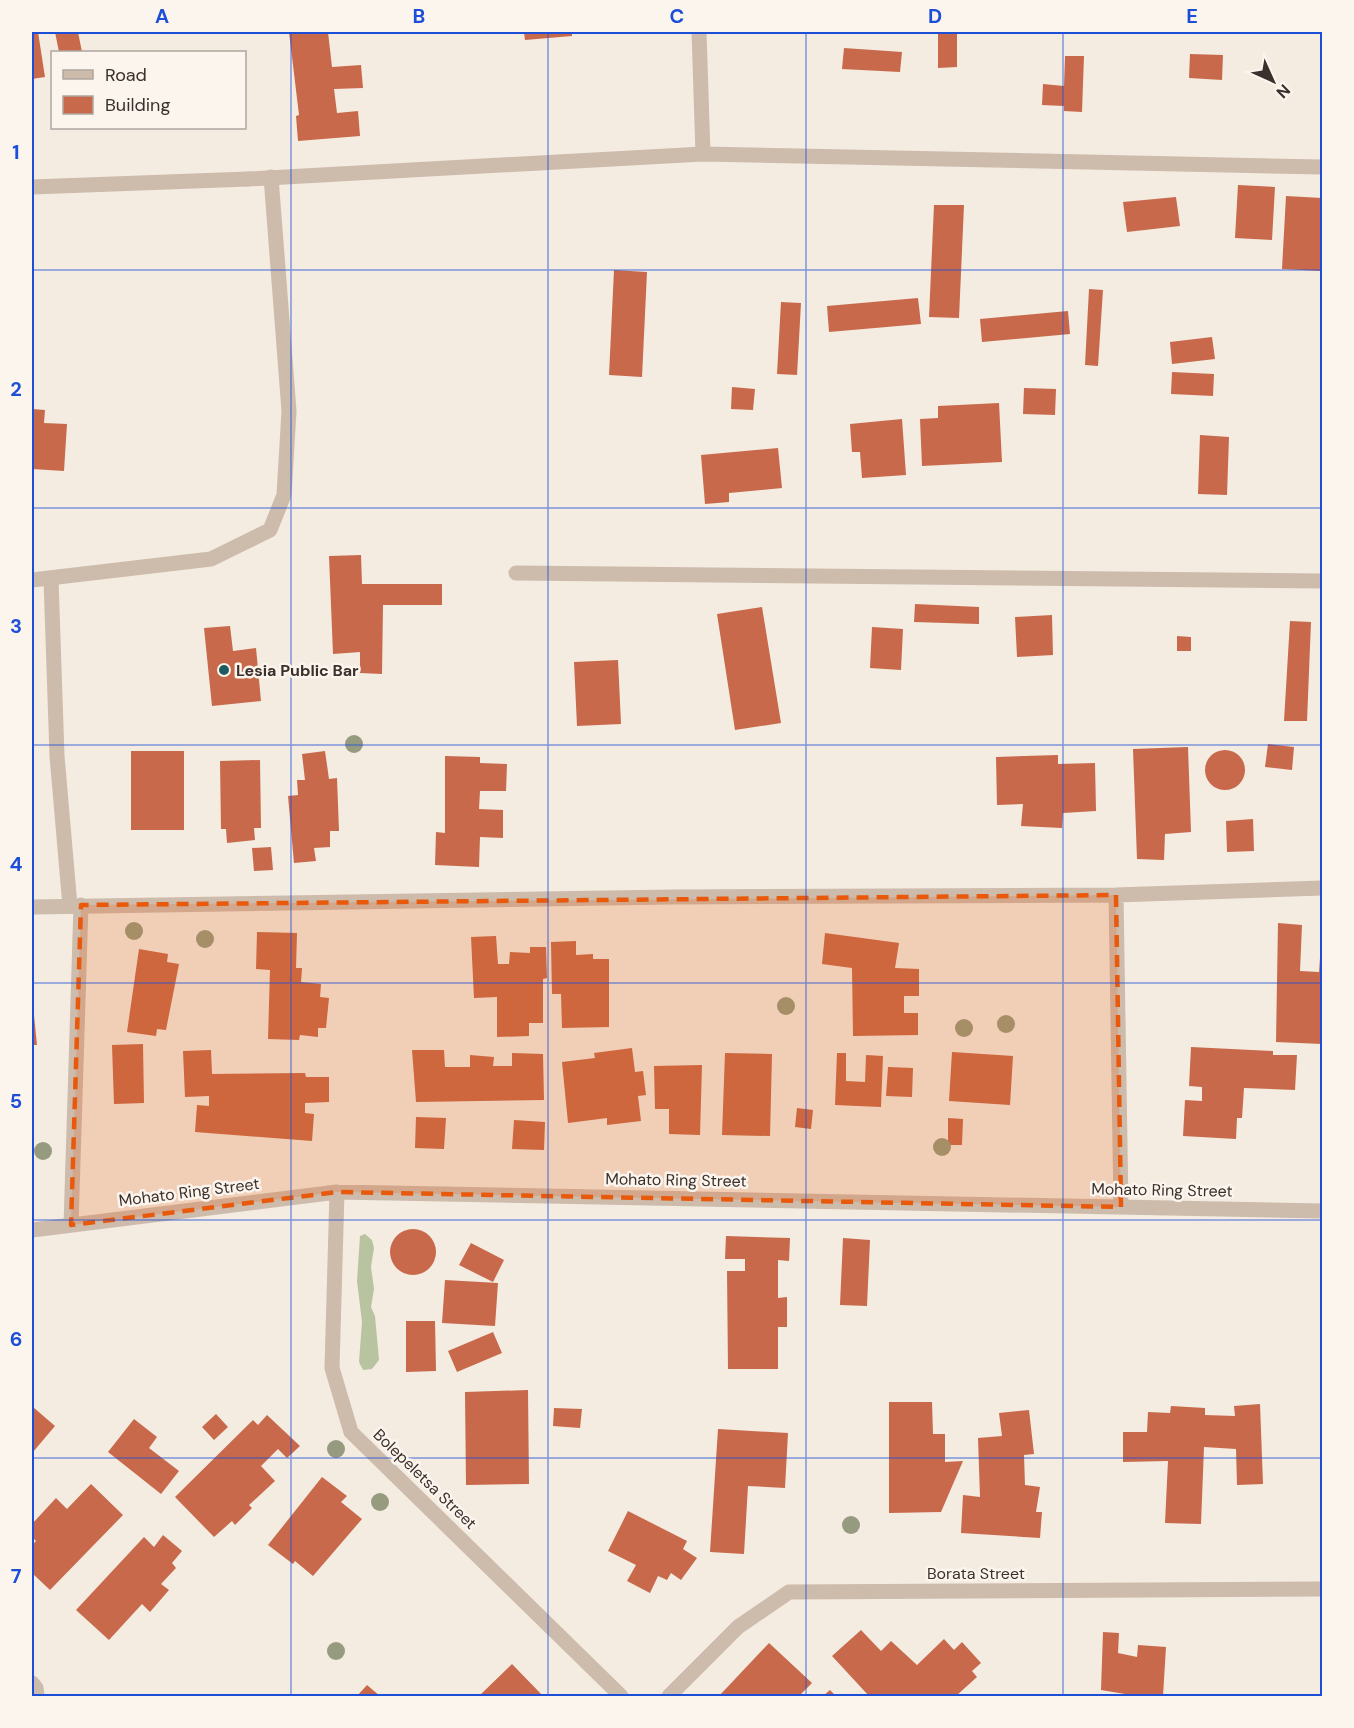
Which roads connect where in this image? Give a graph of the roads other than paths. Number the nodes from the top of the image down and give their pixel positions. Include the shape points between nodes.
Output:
1 (699, 32) edge
2 (703, 154) junction
3 (1323, 167) edge
4 (271, 177) junction
5 (32, 187) edge
6 (516, 573) dead end
7 (51, 579) junction
8 (32, 580) edge
9 (1323, 581) edge
10 (1323, 888) edge
11 (1116, 896) junction
12 (76, 906) junction
13 (32, 907) edge
14 (337, 1192) junction
15 (1121, 1207) junction
16 (1323, 1211) edge
17 (72, 1225) junction
18 (32, 1230) edge
19 (1323, 1589) edge
20 (32, 1683) edge
21 (37, 1696) edge
22 (621, 1696) edge
23 (669, 1696) edge

1 - 2 street
2 - 3 street
2 - 4 street
4 - 5 street
4 - 7 street via 290,411 284,495 270,530 211,559
6 - 9 street
7 - 8 street
7 - 12 street via 57,756
10 - 11 street
11 - 12 street via 685,897
11 - 15 street
12 - 13 street
12 - 17 street
14 - 15 street, Mohato Ring Street
14 - 17 street, Mohato Ring Street
14 - 22 street, Bolepeletsa Street via 332,1368 351,1432
15 - 16 street, Mohato Ring Street
17 - 18 street, Mohato Ring Street
19 - 23 street, Borata Street via 789,1592 738,1627
20 - 21 street

